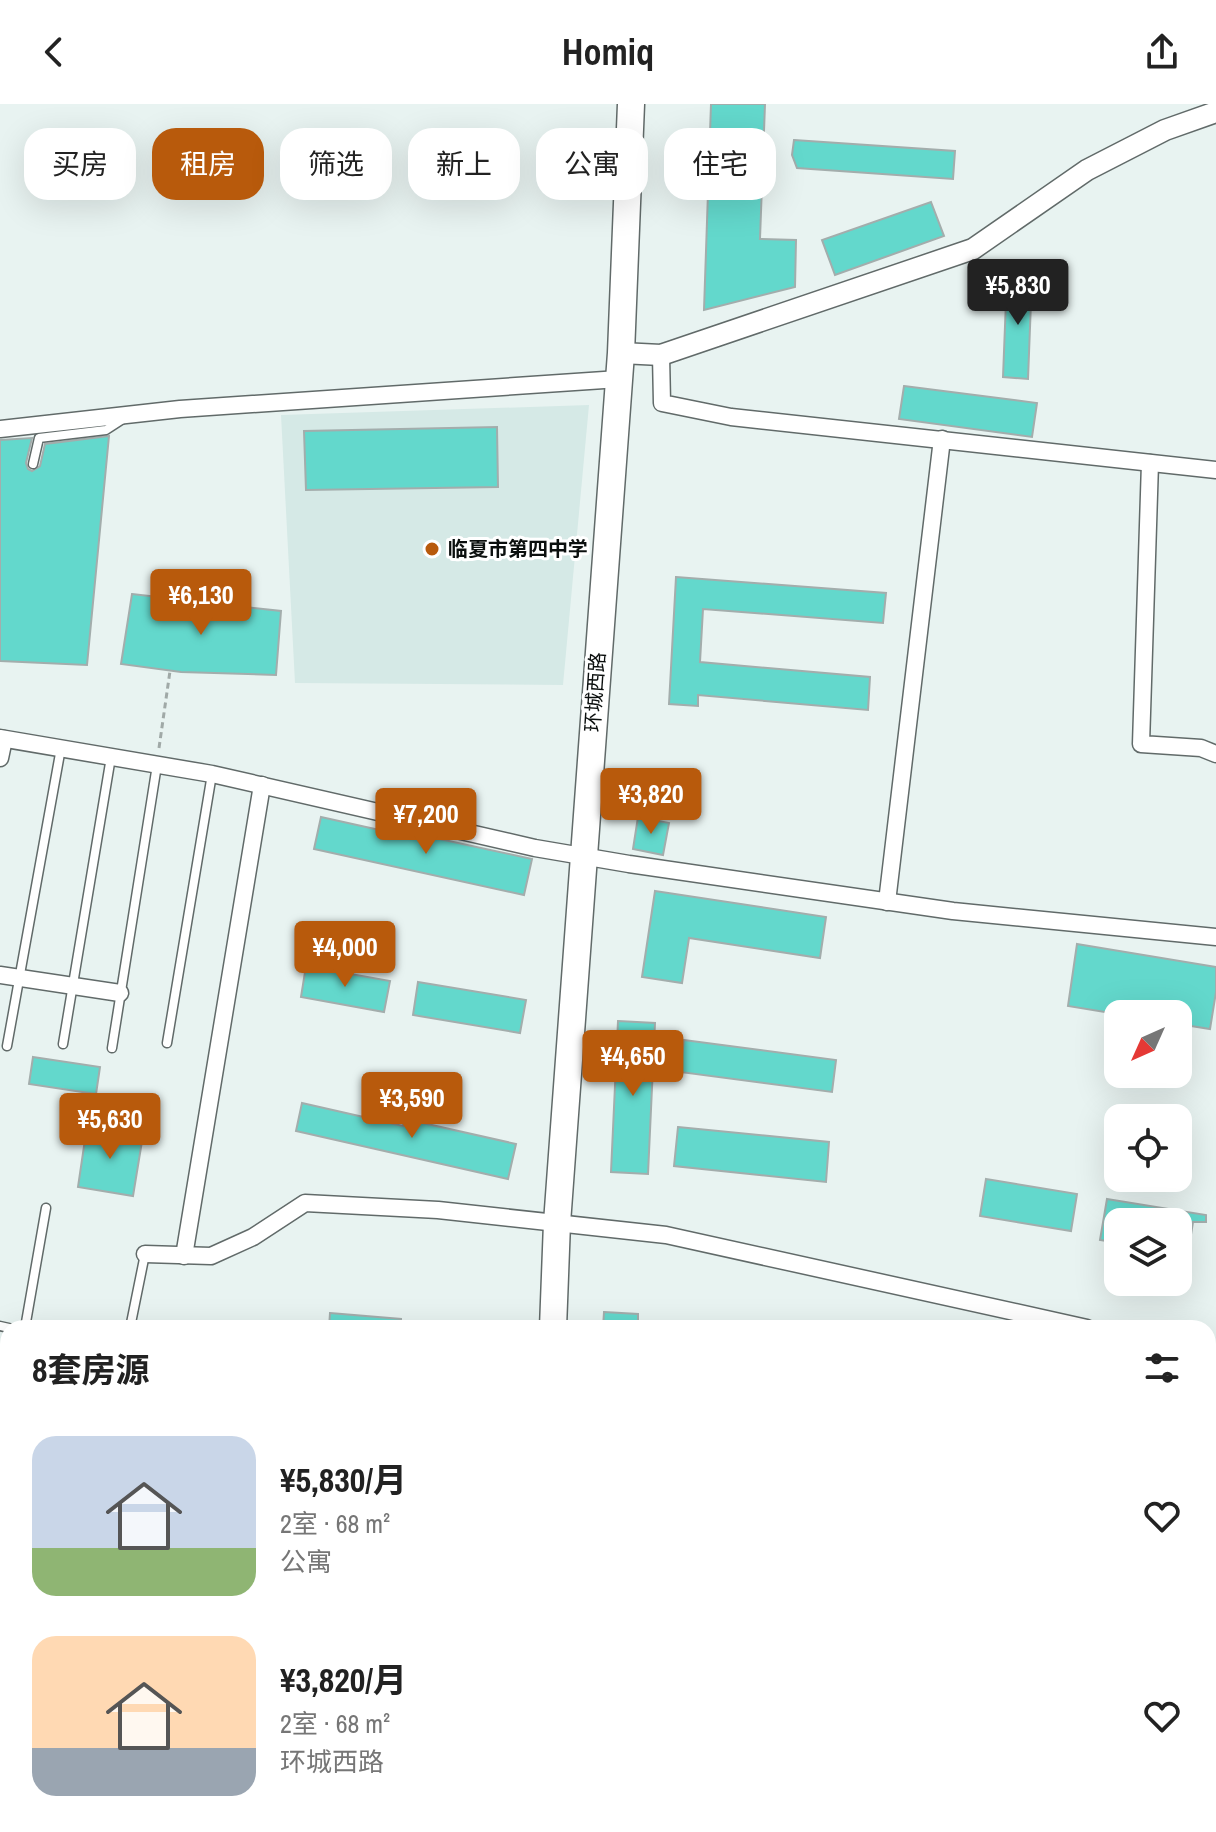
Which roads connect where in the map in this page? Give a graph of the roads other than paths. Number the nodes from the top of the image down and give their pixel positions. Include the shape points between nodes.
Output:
1 (631, 104) edge
2 (1216, 112) edge
3 (661, 355) junction
4 (620, 366) junction
5 (130, 415) junction
6 (0, 429) edge
7 (942, 439) junction
8 (1150, 463) junction
9 (33, 464) dead end
10 (1216, 470) edge
11 (2, 738) edge
12 (61, 748) junction
13 (1216, 754) edge
14 (111, 757) junction
15 (0, 758) edge
16 (157, 764) junction
17 (212, 774) junction
18 (262, 785) junction
19 (583, 855) junction
20 (887, 902) junction
21 (1216, 937) edge
22 (0, 975) edge
23 (19, 978) junction
24 (73, 986) junction
25 (120, 993) junction
26 (167, 1043) dead end
27 (63, 1044) dead end
28 (7, 1046) dead end
29 (112, 1048) dead end
30 (46, 1208) dead end
31 (557, 1223) junction
32 (145, 1254) joint
33 (184, 1256) junction
34 (26, 1320) edge
35 (132, 1320) edge
36 (553, 1320) edge
37 (1051, 1320) edge

1 - 4 highway, 环城西路
2 - 3 street via 1165,130 1087,170 973,249
3 - 4 street
3 - 7 street via 662,403 731,417
4 - 5 street
4 - 19 highway, 环城西路
5 - 6 street
5 - 9 lane via 106,430 39,438
7 - 8 street
7 - 20 street
8 - 10 street
8 - 13 street via 1141,744
11 - 12 street
11 - 15 street
12 - 14 street
12 - 23 lane
14 - 16 street
14 - 24 lane
16 - 17 street
16 - 25 lane
17 - 18 street
17 - 26 lane
18 - 19 street
18 - 33 street
19 - 20 street
19 - 31 highway, 环城西路
20 - 21 street
22 - 23 street
23 - 24 street
23 - 28 lane
24 - 25 street
24 - 27 lane
25 - 29 lane
30 - 34 lane
31 - 33 street via 305,1203 253,1237 211,1256
31 - 36 highway, 环城西路
31 - 37 street via 666,1235
32 - 33 street
32 - 35 lane

